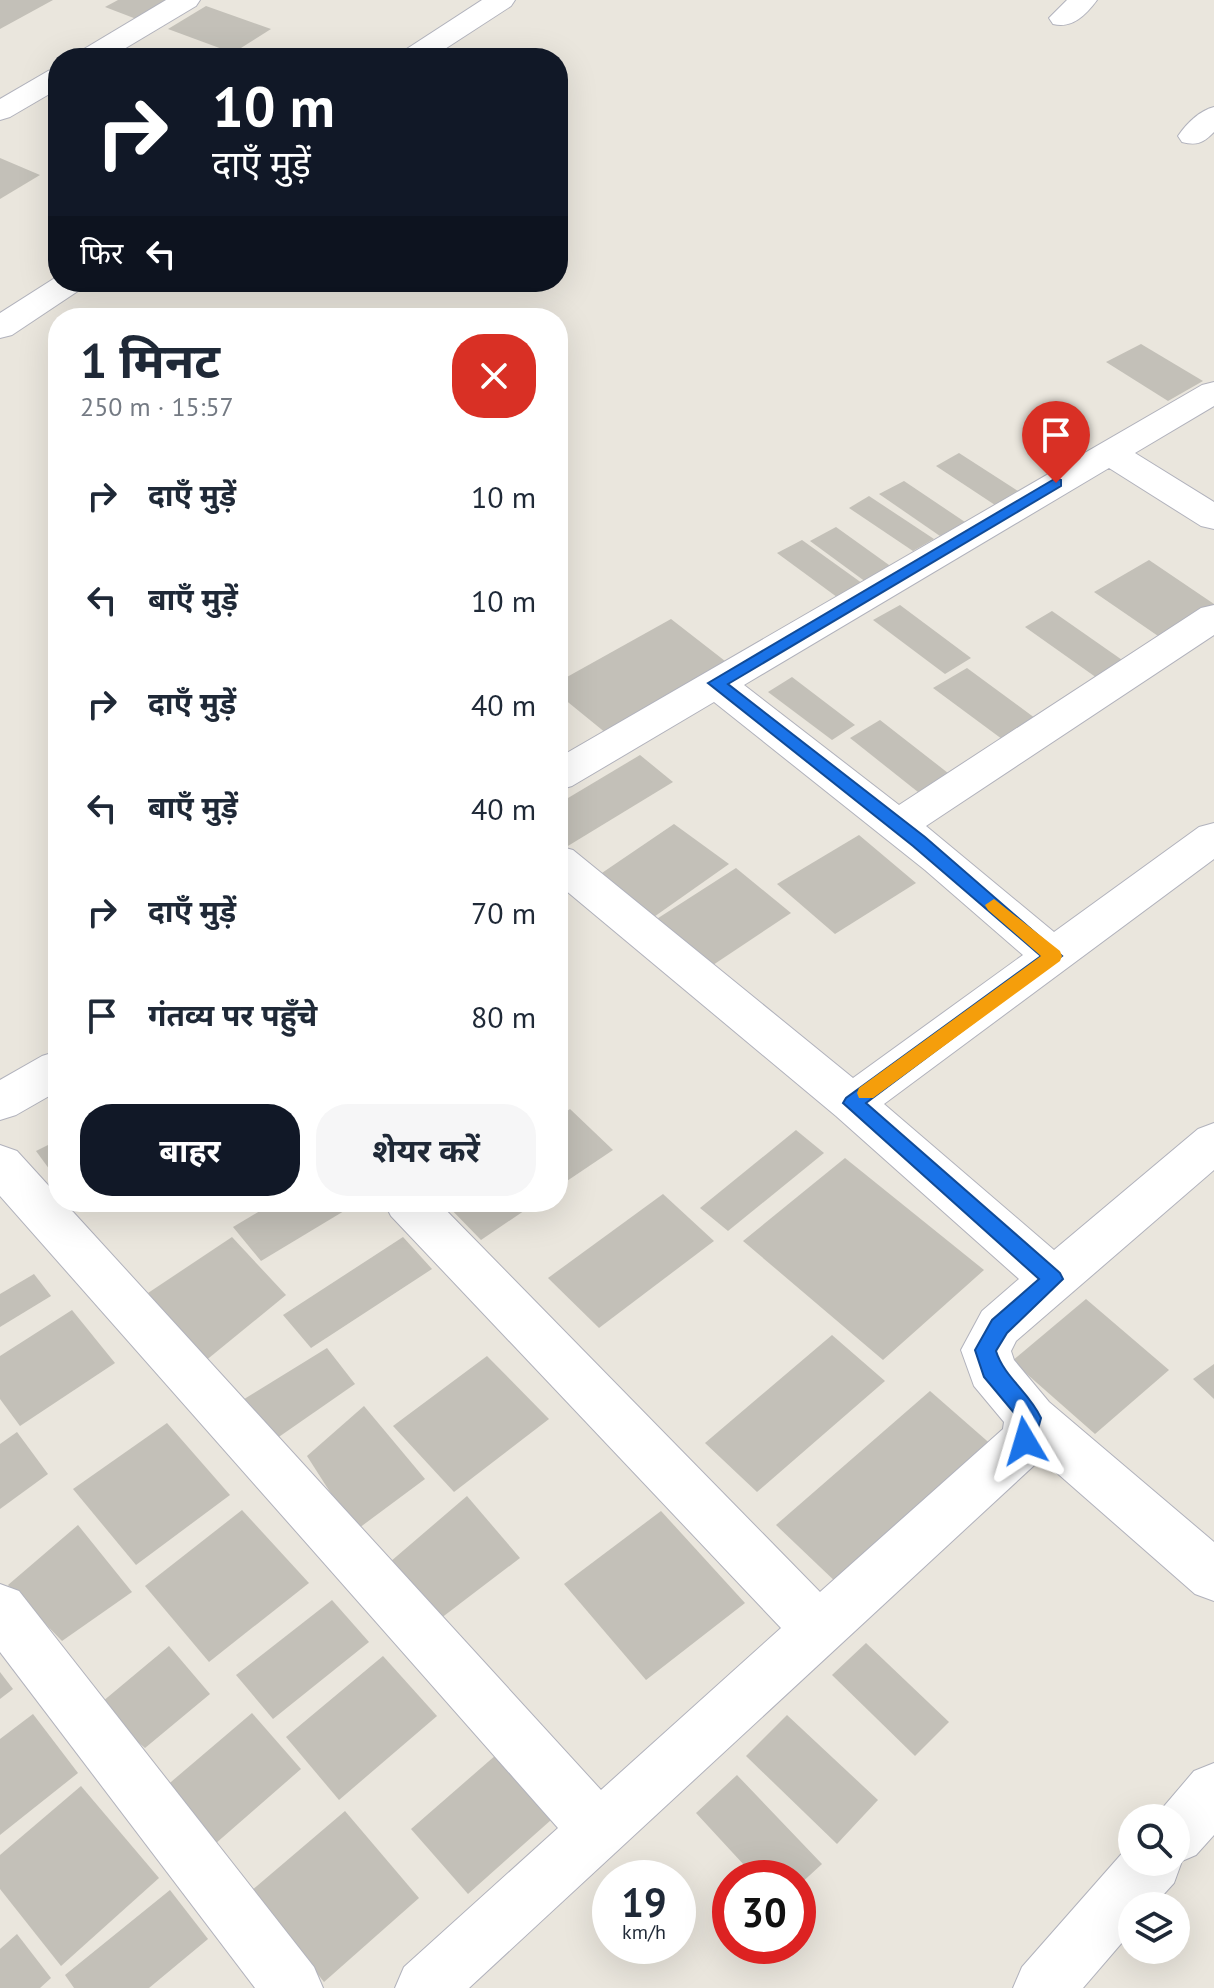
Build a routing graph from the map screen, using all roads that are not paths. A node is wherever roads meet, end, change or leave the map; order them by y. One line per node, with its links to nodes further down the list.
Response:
1 (186, 0): 3 (street)
2 (501, 0): 4 (street)
3 (106, 48)
4 (427, 48)
5 (48, 83): 6 (street)
6 (0, 111)
7 (55, 292): 8 (street)
8 (0, 328)
9 (1214, 392): 10 (street)
10 (1108, 452): 11 (street); 13 (street)
11 (1214, 518)
12 (1214, 617): 15 (street)
13 (716, 683): 14 (street); 15 (street)
14 (568, 770)
15 (898, 825): 18 (street)
16 (1214, 838): 18 (street)
17 (568, 869): 21 (street)
18 (1053, 956): 21 (street)
19 (48, 1075): 20 (street)
20 (0, 1102)
21 (852, 1103): 25 (street)
22 (1214, 1142): 25 (street)
23 (0, 1164): 32 (street)
24 (418, 1212): 29 (street)
25 (1053, 1279): 26 (street)
26 (1031, 1418): 27 (street); 29 (street)
27 (1214, 1576)
28 (0, 1609): 34 (street)
29 (820, 1630): 32 (street)
30 (1214, 1791): 31 (street)
31 (1190, 1819)
32 (598, 1829): 35 (street)
33 (1141, 1876): 36 (street)
34 (293, 1988)
35 (425, 1988)
36 (1043, 1988)

